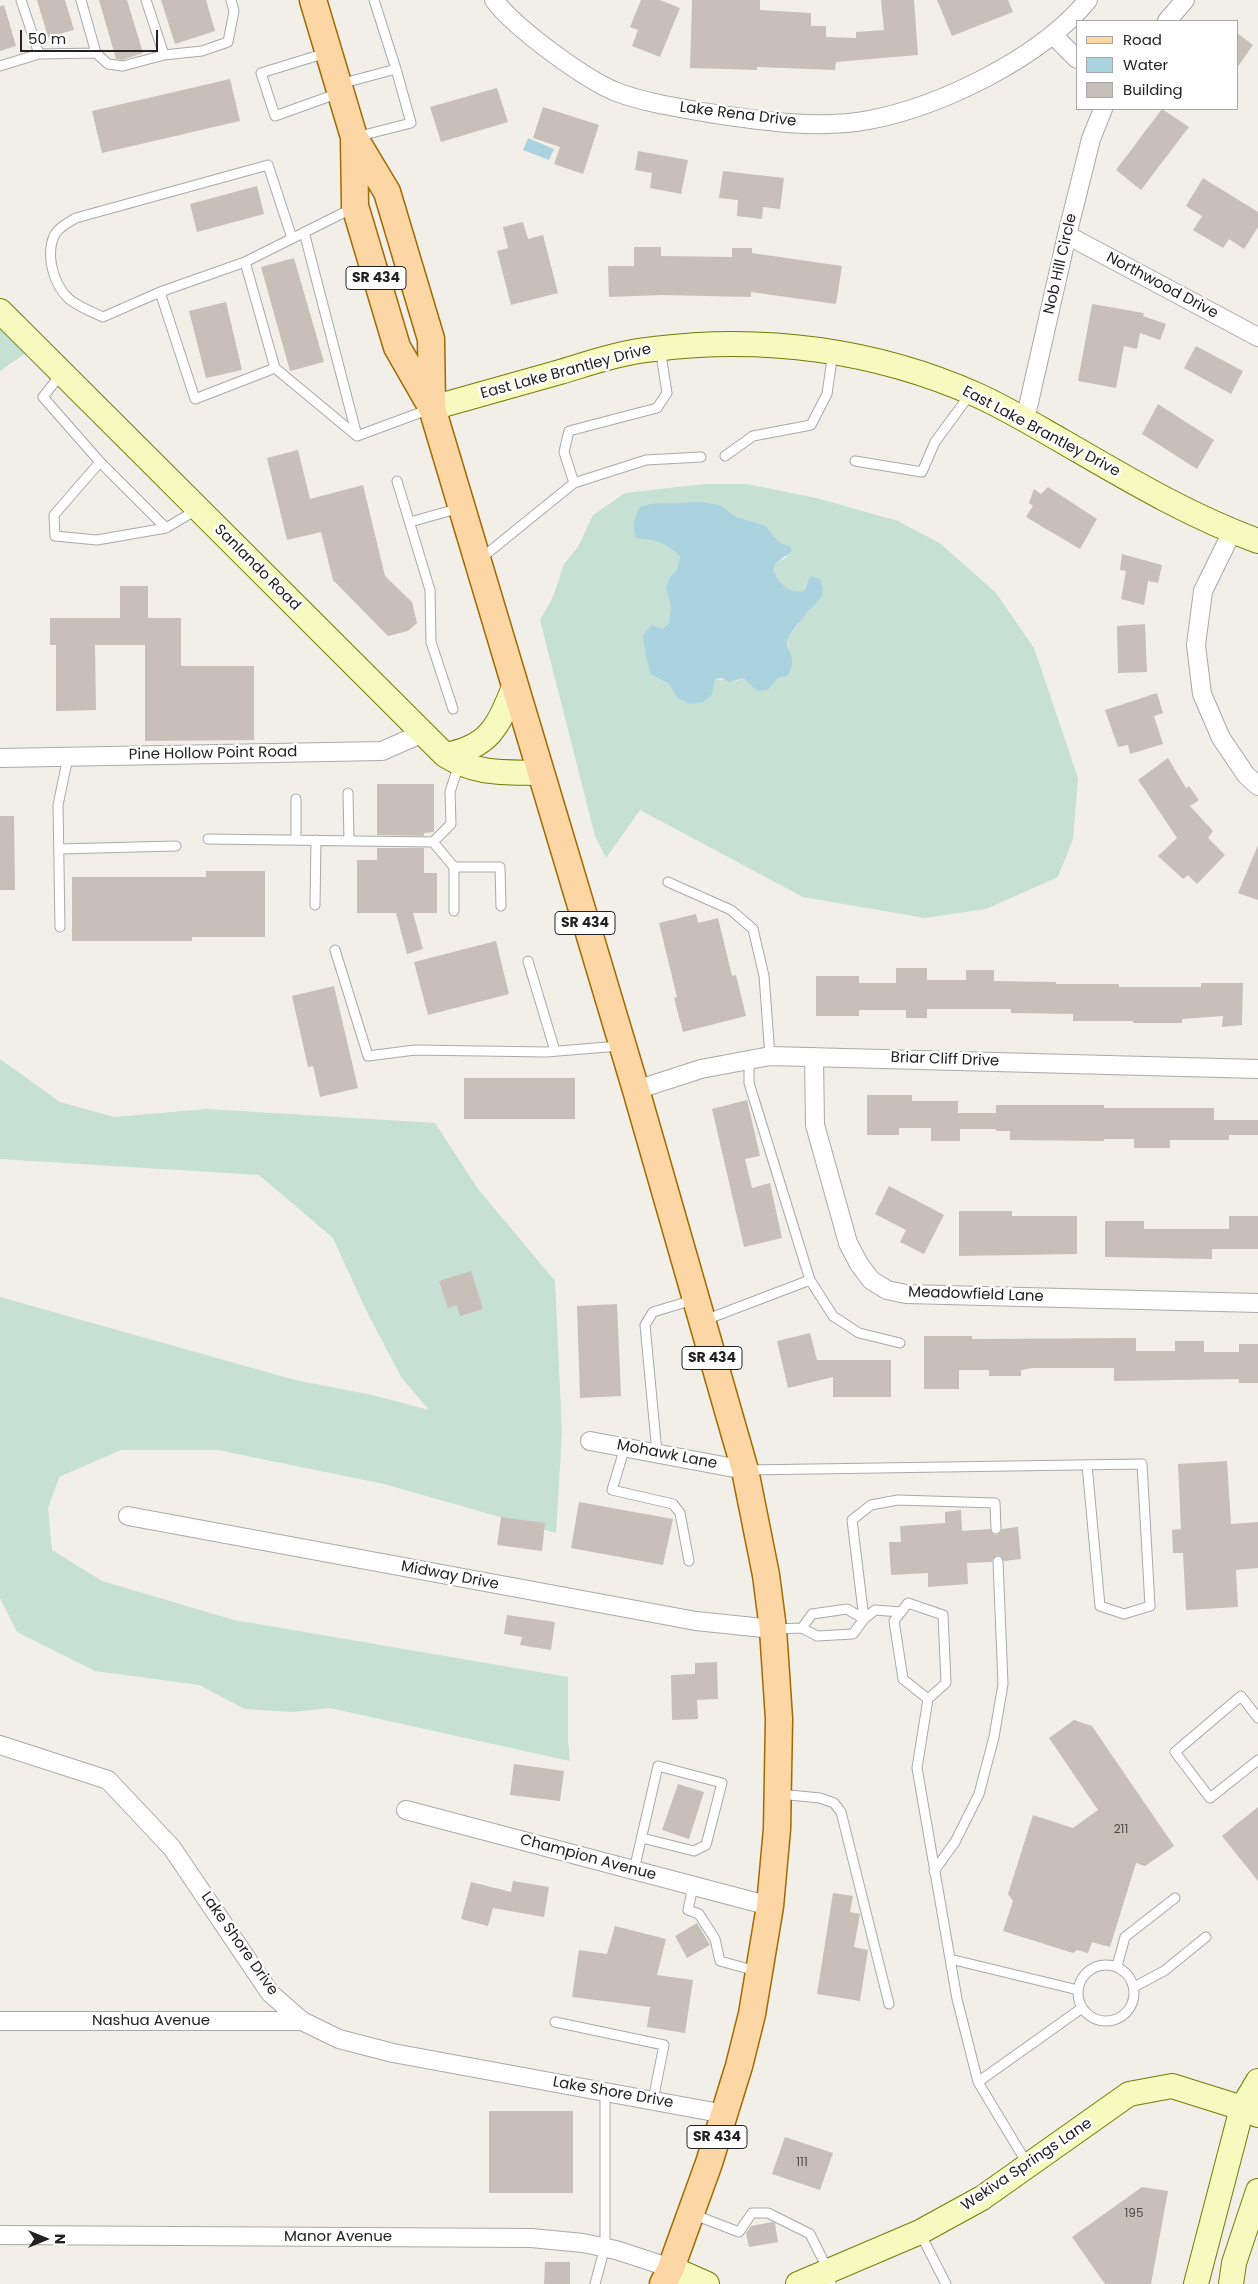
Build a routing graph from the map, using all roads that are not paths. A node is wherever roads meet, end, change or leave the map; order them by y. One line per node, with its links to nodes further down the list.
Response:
1 (21, 0): 14 (lane)
2 (81, 0): 13 (lane)
3 (146, 0): 15 (lane)
4 (231, 0): 15 (lane)
5 (313, 0): 12 (main road, SR 434)
6 (374, 0): 18 (lane)
7 (494, 0): 11 (street, Lake Rena Drive)
8 (1088, 0): 11 (street)
9 (1185, 0): 10 (street)
10 (1168, 20)
11 (1052, 35): 16 (street)
12 (328, 52): 19 (main road, SR 434); 19 (lane)
13 (96, 53): 14 (lane); 15 (lane)
14 (39, 54): 17 (lane)
15 (164, 56)
16 (1076, 58)
17 (0, 66)
18 (396, 69): 19 (lane); 21 (lane)
19 (339, 88): 21 (main road, SR 434)
20 (1103, 110): 24 (street, Nob Hill Circle)
21 (354, 137): 22 (main road, SR 434); 35 (main road, SR 434)
22 (355, 206): 23 (lane); 35 (main road, SR 434)
23 (304, 232): 25 (lane); 37 (lane)
24 (1067, 235): 29 (street, Northwood Drive); 36 (street, Nob Hill Circle)
25 (292, 238): 26 (lane); 27 (lane)
26 (245, 262): 27 (lane); 32 (lane)
27 (160, 292): 32 (lane)
28 (0, 311): 33 (street, Sanlando Road)
29 (1258, 337)
30 (660, 348): 31 (street, East Lake Brantley Drive); 35 (street, East Lake Brantley Drive); 43 (lane)
31 (834, 352): 34 (street, East Lake Brantley Drive); 38 (lane)
32 (275, 368): 37 (lane)
33 (62, 373): 41 (lane); 45 (street, Sanlando Road)
34 (972, 393): 36 (street, East Lake Brantley Drive); 40 (lane)
35 (432, 408): 37 (lane); 44 (main road, SR 434)
36 (1025, 420): 48 (street, East Lake Brantley Drive)
37 (357, 436)
38 (726, 456)
39 (701, 457): 43 (lane)
40 (855, 461)
41 (100, 462): 47 (lane); 47 (lane)
42 (398, 481): 46 (lane)
43 (574, 483): 50 (lane)
44 (462, 507): 46 (lane); 50 (main road, SR 434)
45 (198, 509): 47 (lane); 53 (street, Sanlando Road)
46 (410, 522): 52 (lane)
47 (166, 528)
48 (1232, 532): 49 (street, East Lake Brantley Drive); 58 (street)
49 (1258, 542)
50 (477, 562): 51 (main road, SR 434)
51 (514, 688): 56 (street); 57 (main road, SR 434)
52 (453, 709)
53 (423, 733): 54 (street, Pine Hollow Point Road); 56 (street, Sanlando Road)
54 (68, 757): 55 (street, Pine Hollow Point Road); 67 (lane)
55 (0, 758)
56 (452, 759): 57 (street); 65 (lane)
57 (540, 773): 76 (main road, SR 434)
58 (1258, 786)
59 (348, 793): 64 (lane)
60 (296, 798): 62 (lane)
61 (208, 839): 62 (lane)
62 (296, 840): 63 (lane)
63 (316, 840): 64 (lane); 70 (lane)
64 (349, 840): 65 (lane)
65 (433, 842): 68 (lane)
66 (176, 846): 67 (lane)
67 (58, 849): 73 (lane)
68 (454, 867): 71 (lane); 72 (lane)
69 (668, 882): 78 (lane)
70 (315, 905)
71 (501, 906)
72 (454, 911)
73 (60, 927)
74 (335, 950): 77 (lane)
75 (528, 961): 77 (lane)
76 (623, 1046): 77 (lane); 82 (main road, SR 434)
77 (555, 1051)
78 (770, 1056): 79 (street, Briar Cliff Drive); 80 (street, Briar Cliff Drive)
79 (814, 1057): 81 (street, Briar Cliff Drive); 84 (street, Meadowfield Lane)
80 (749, 1059): 82 (street, Briar Cliff Drive); 83 (lane)
81 (1258, 1069)
82 (636, 1090): 85 (main road, SR 434)
83 (810, 1280): 85 (lane); 86 (lane)
84 (1258, 1302)
85 (699, 1310): 89 (lane); 91 (main road, SR 434)
86 (900, 1343)
87 (590, 1441): 88 (street, Mohawk Lane)
88 (625, 1447): 89 (street, Mohawk Lane); 94 (lane)
89 (657, 1453): 91 (street, Mohawk Lane)
90 (1088, 1465): 90 (lane); 91 (lane)
91 (745, 1470): 99 (main road, SR 434)
92 (128, 1516): 99 (street, Midway Drive)
93 (996, 1529): 97 (lane)
94 (689, 1560)
95 (998, 1561): 108 (lane)
96 (901, 1612): 97 (lane); 100 (lane); 100 (lane)
97 (864, 1619): 98 (lane); 98 (lane)
98 (802, 1628): 99 (lane)
99 (773, 1629): 104 (main road, SR 434)
100 (928, 1699): 108 (lane)
101 (1258, 1718): 103 (lane)
102 (0, 1746): 121 (street, Lake Shore Drive)
103 (1258, 1760)
104 (778, 1794): 111 (main road, SR 434); 118 (lane)
105 (406, 1810): 107 (street, Champion Avenue)
106 (642, 1838): 106 (lane); 107 (lane)
107 (634, 1870): 109 (street, Champion Avenue)
108 (934, 1871): 113 (lane)
109 (693, 1886): 111 (street, Champion Avenue); 115 (lane)
110 (1176, 1898): 114 (lane)
111 (770, 1906): 115 (main road, SR 434)
112 (1206, 1937): 116 (lane)
113 (950, 1960): 117 (lane); 124 (lane)
114 (1117, 1966): 116 (lane); 117 (lane)
115 (759, 1972): 128 (main road, SR 434)
116 (1134, 1987): 119 (lane)
117 (1078, 1990): 119 (lane)
118 (889, 2004)
119 (1082, 2008): 124 (lane)
120 (0, 2020): 121 (street, Nashua Avenue)
121 (302, 2021): 125 (street, Lake Shore Drive)
122 (555, 2022): 126 (lane)
123 (1258, 2081): 127 (street)
124 (978, 2082): 129 (lane)
125 (605, 2092): 126 (street, Lake Shore Drive); 134 (lane)
126 (653, 2100): 128 (street, Lake Shore Drive)
127 (1250, 2112): 129 (street, Wekiva Springs Lane); 141 (street)
128 (725, 2114): 131 (main road, SR 434)
129 (1029, 2166): 132 (street, Wekiva Springs Lane)
130 (1258, 2191): 142 (street)
131 (691, 2214): 135 (lane); 136 (main road, SR 434)
132 (920, 2232): 135 (street, Wekiva Springs Lane); 140 (lane)
133 (0, 2235): 134 (street, Manor Avenue)
134 (605, 2247): 136 (street, Manor Avenue); 137 (lane)
135 (830, 2278): 139 (street, Wekiva Springs Lane)
136 (667, 2279): 138 (street)
137 (595, 2284)
138 (707, 2284)
139 (798, 2284)
140 (946, 2284)
141 (1196, 2284)
142 (1231, 2284)

